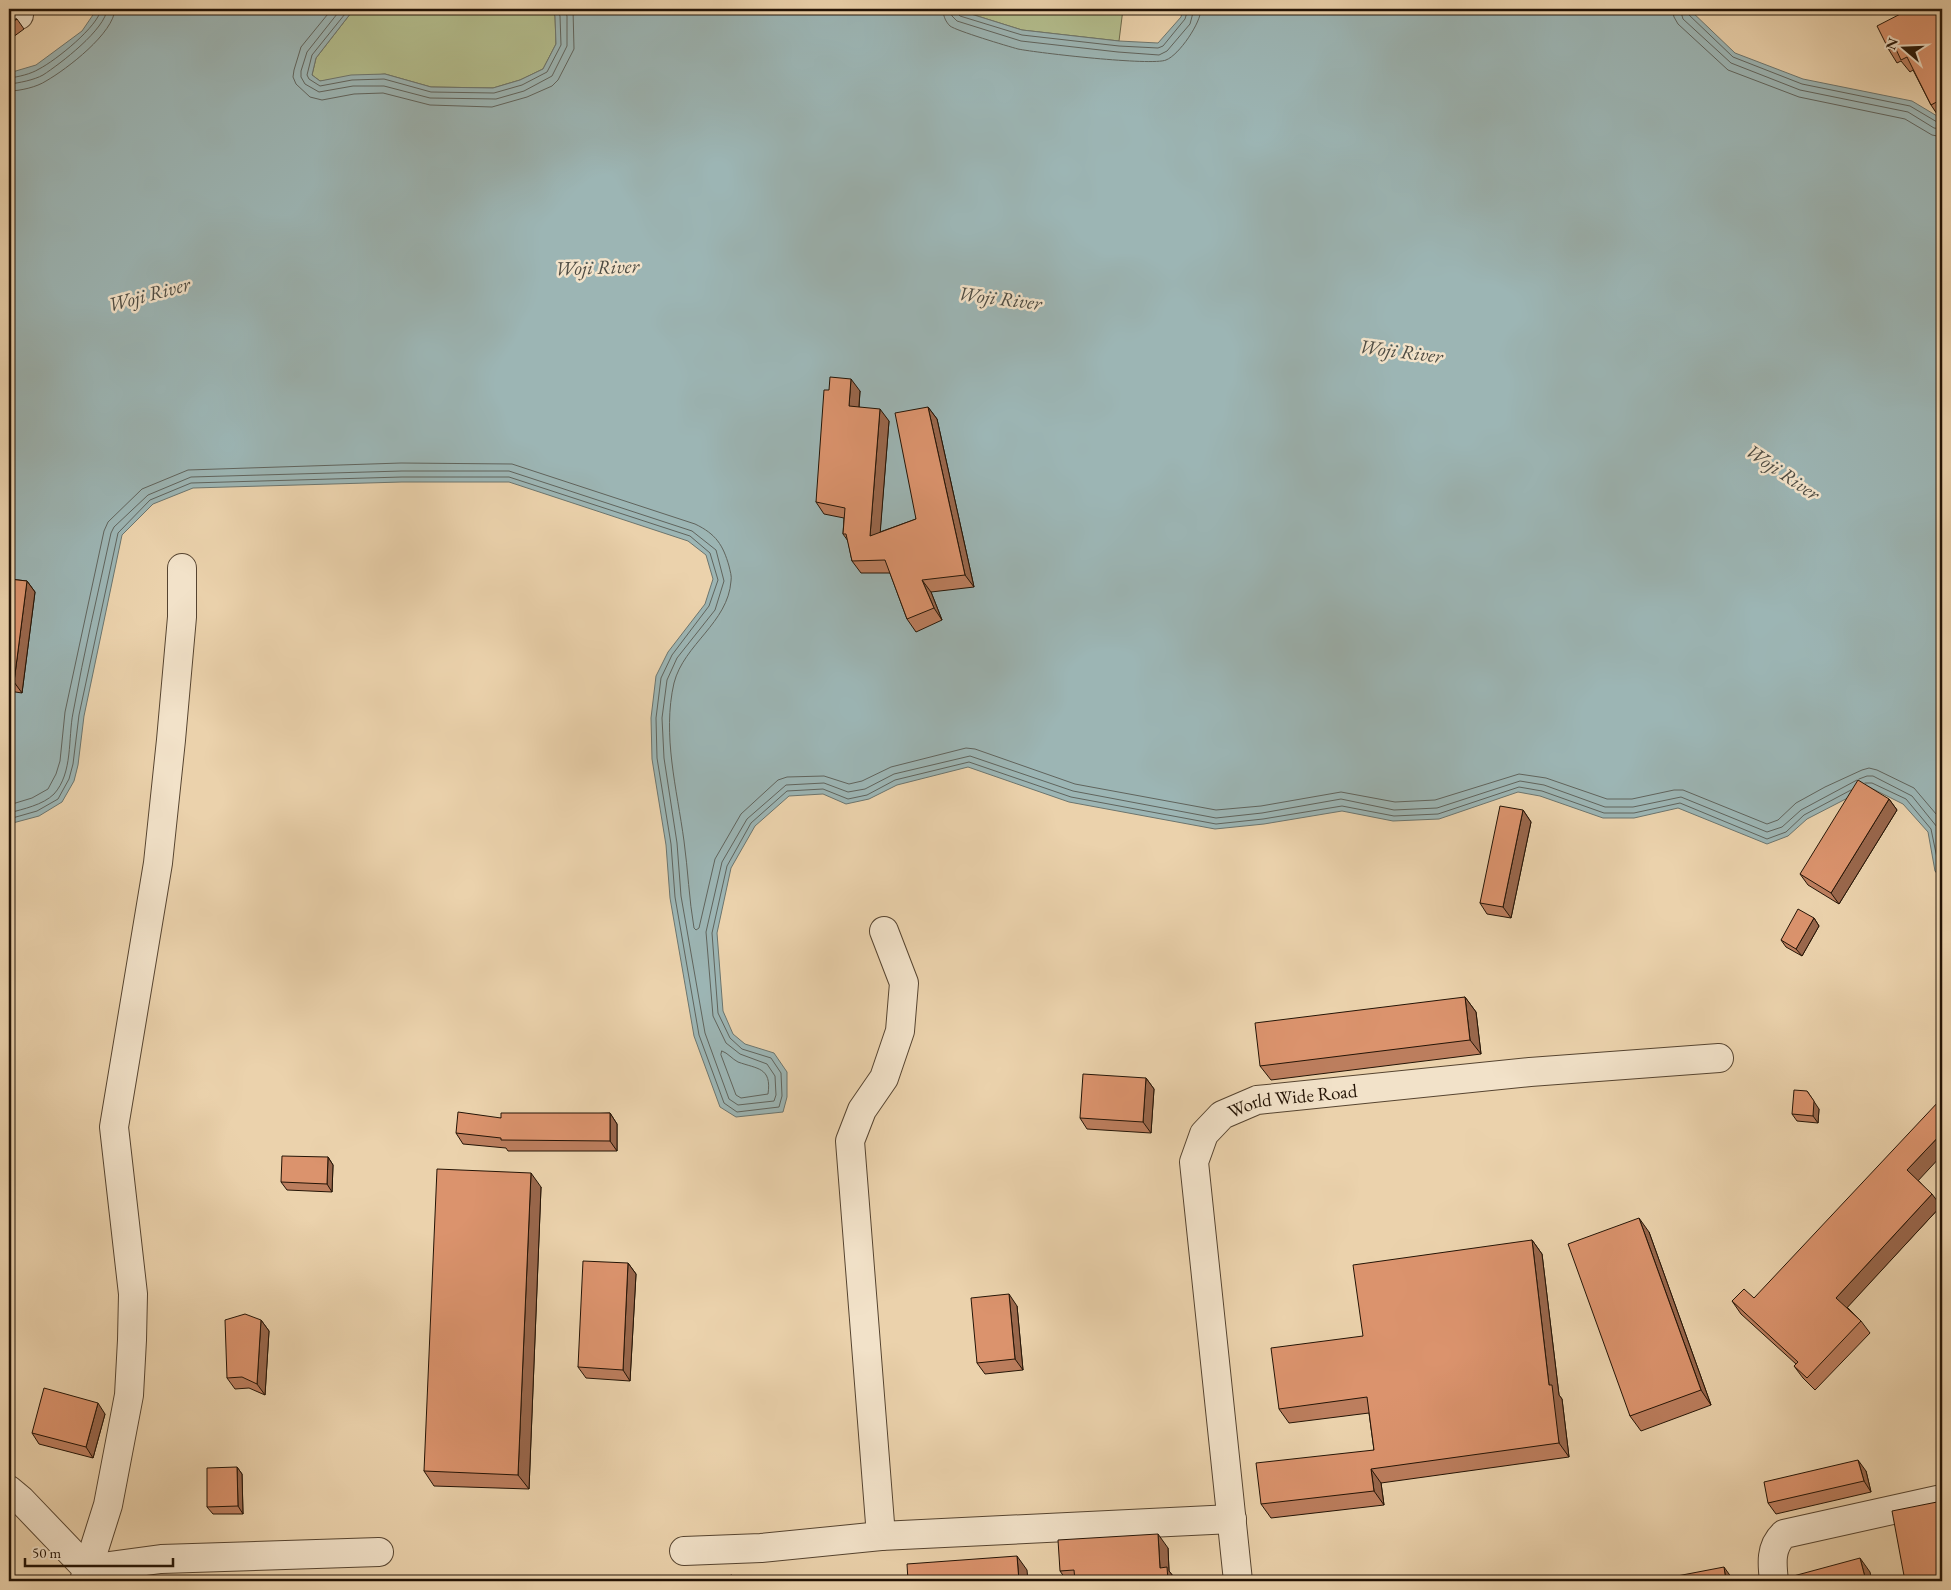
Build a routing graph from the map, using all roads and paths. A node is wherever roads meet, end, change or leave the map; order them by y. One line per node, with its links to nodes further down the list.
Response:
1 (182, 568): 10 (street)
2 (884, 931): 7 (street)
3 (1719, 1058): 6 (street, World Wide Road)
4 (9, 1490): 10 (street)
5 (1942, 1499): 12 (street)
6 (1232, 1519): 7 (street); 11 (street, World Wide Road)
7 (881, 1536): 8 (street)
8 (684, 1551)
9 (379, 1552): 10 (street)
10 (86, 1575)
11 (1238, 1581)
12 (1774, 1581)

